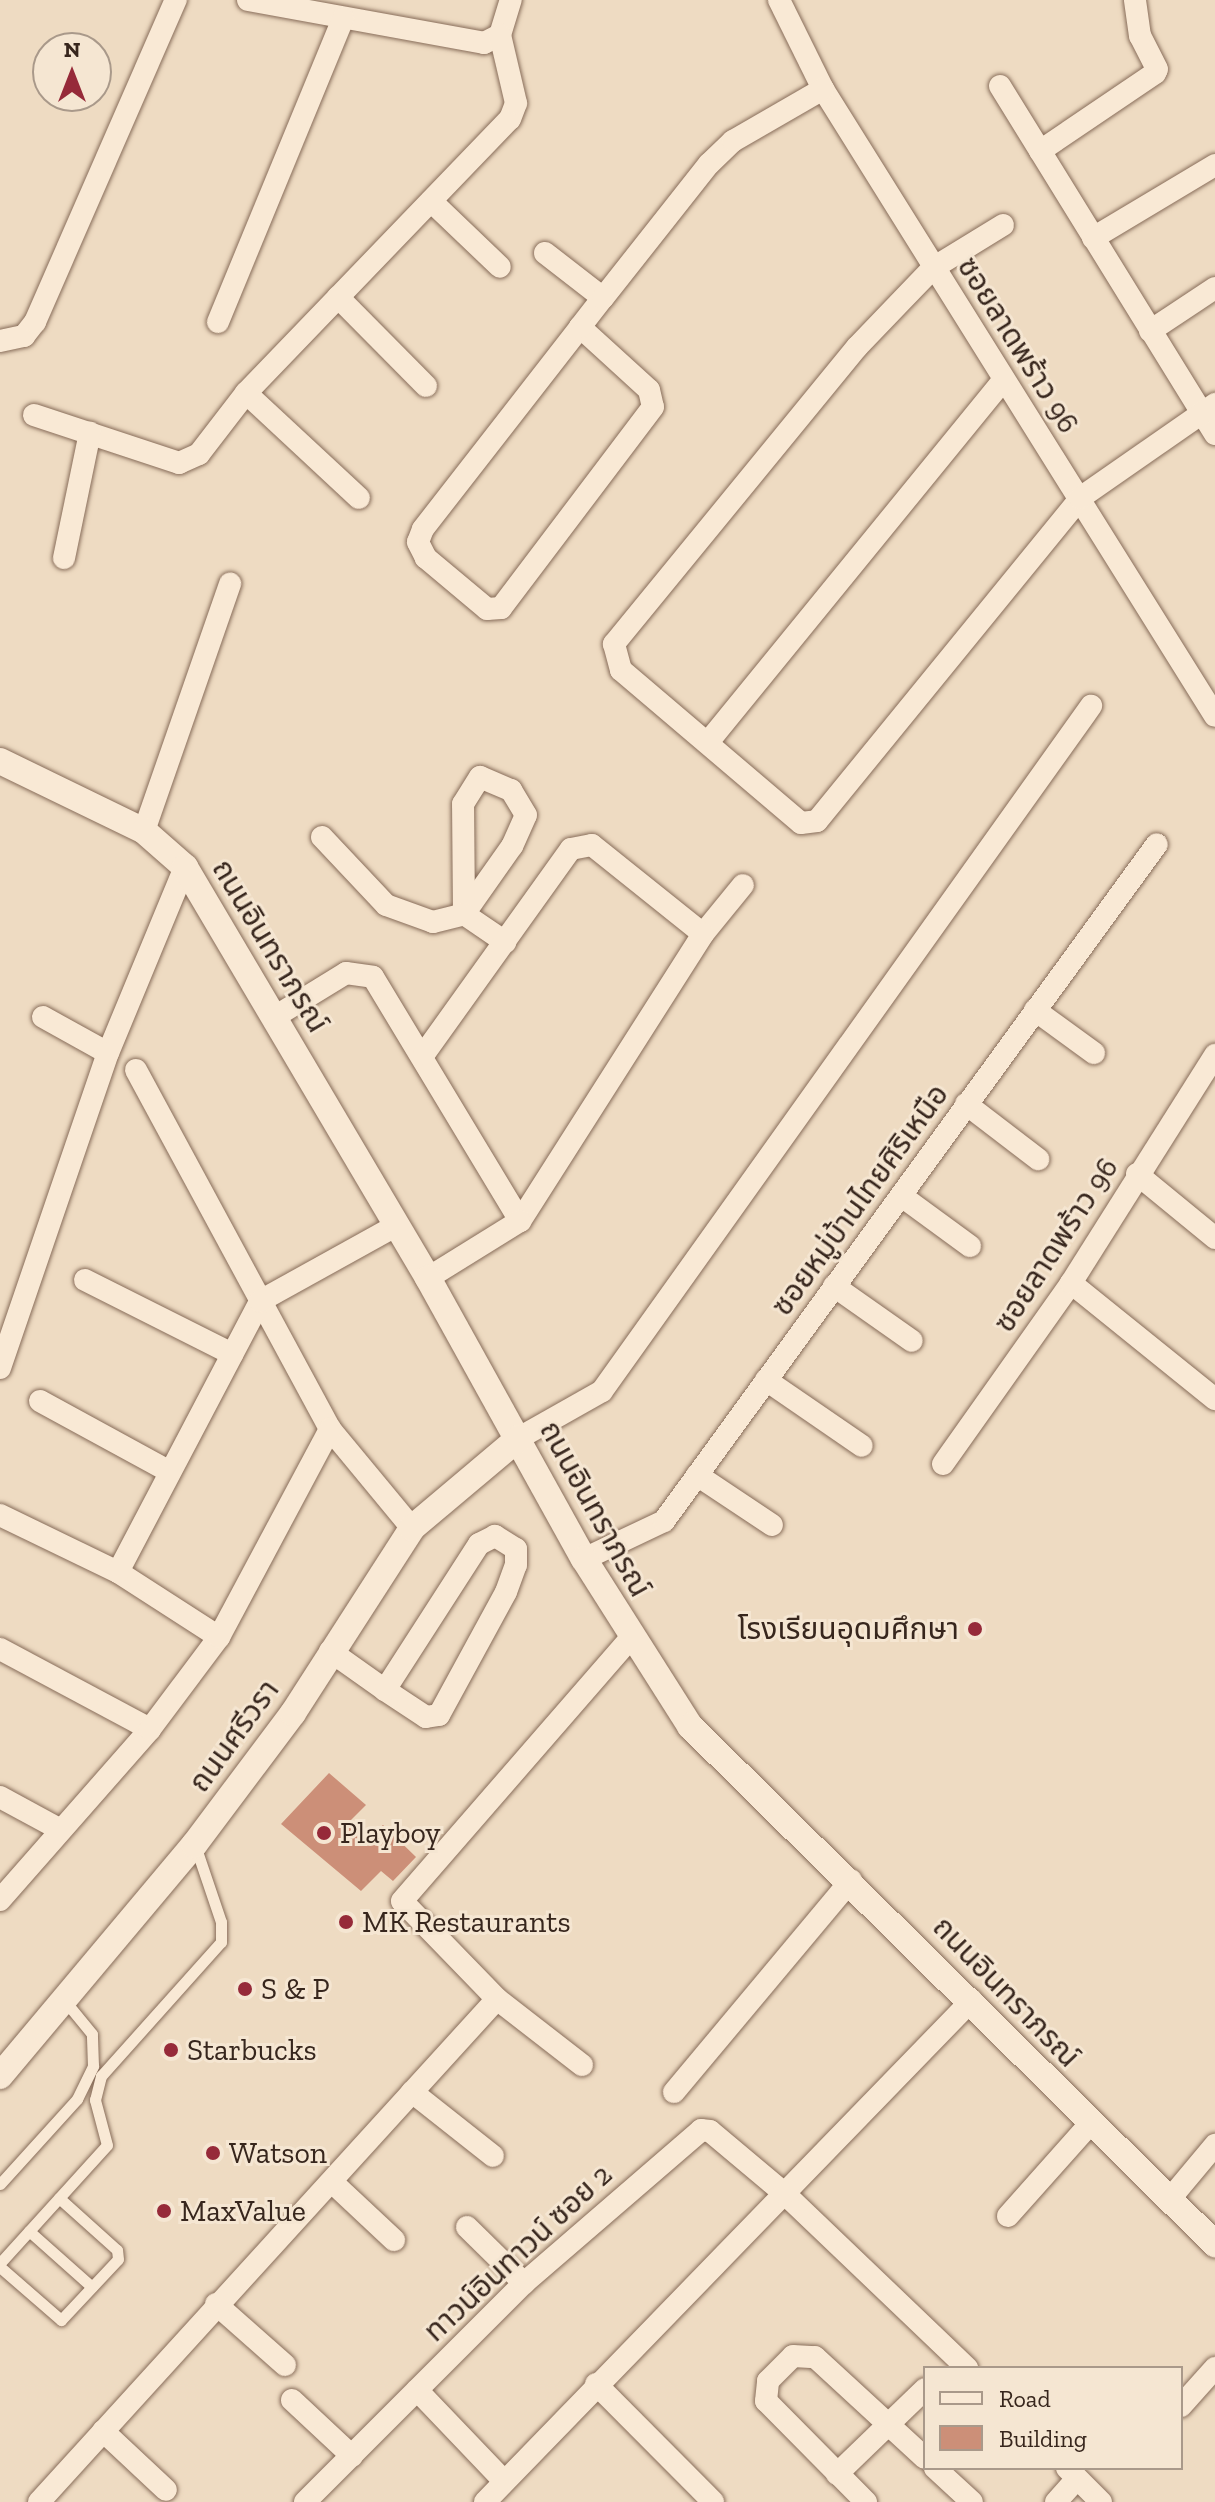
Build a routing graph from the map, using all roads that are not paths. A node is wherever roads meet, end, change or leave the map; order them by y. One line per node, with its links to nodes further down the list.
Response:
1 (176, 0): 24 (street)
2 (248, 0): 6 (street)
3 (511, 0): 7 (street)
4 (779, 0): 9 (street, ซอยลาดพร้าว 96)
5 (1135, 0): 10 (street)
6 (349, 13): 7 (street); 21 (street)
7 (500, 35): 12 (street)
8 (1000, 86): 10 (street)
9 (823, 89): 17 (street, ซอยลาดพร้าว 96); 20 (street)
10 (1040, 151): 14 (street)
11 (1215, 165): 14 (street)
12 (431, 201): 16 (street); 19 (street)
13 (1003, 225): 17 (street)
14 (1093, 238): 23 (street)
15 (545, 253): 20 (street)
16 (500, 267)
17 (933, 268): 25 (street, ซอยลาดพร้าว 96); 38 (street)
18 (1215, 288): 23 (street)
19 (338, 297): 26 (street); 27 (street)
20 (603, 298): 22 (street)
21 (218, 322)
22 (580, 327): 22 (street)
23 (1150, 331): 28 (street)
24 (0, 341)
25 (1003, 381): 33 (street, ซอยลาดพร้าว 96); 38 (street)
26 (426, 386)
27 (246, 393): 30 (street); 32 (street)
28 (1207, 408): 31 (street); 33 (street)
29 (34, 415): 30 (street)
30 (90, 433): 34 (street)
31 (1215, 434)
32 (359, 498)
33 (1080, 498): 37 (street, ซอยลาดพร้าว 96); 38 (street)
34 (64, 558)
35 (230, 584): 40 (street)
36 (1091, 706): 76 (street)
37 (1215, 716)
38 (709, 741)
39 (0, 761): 40 (street, ถนนอินทราภรณ์)
40 (144, 831): 43 (street, ถนนอินทราภรณ์)
41 (322, 837): 45 (street)
42 (1157, 844): 48 (street, ซอยหมู่บ้านไทยศิริเหนือ)
43 (185, 867): 49 (street, ถนนอินทราภรณ์); 51 (street)
44 (743, 885): 46 (street)
45 (464, 914): 45 (street); 47 (street)
46 (703, 934): 47 (street); 60 (street)
47 (505, 942): 53 (street)
48 (1035, 1010): 52 (street); 56 (street, ซอยหมู่บ้านไทยศิริเหนือ)
49 (276, 1016): 53 (street); 61 (street, ถนนอินทราภรณ์)
50 (43, 1017): 51 (street)
51 (108, 1053): 71 (street)
52 (1094, 1053)
53 (424, 1054): 60 (street)
54 (1215, 1055): 58 (street, ซอยลาดพร้าว 96)
55 (136, 1070): 68 (street)
56 (966, 1104): 57 (street); 59 (street, ซอยหมู่บ้านไทยศิริเหนือ)
57 (1038, 1159)
58 (1137, 1174): 62 (street); 66 (street, ซอยลาดพร้าว 96)
59 (903, 1197): 63 (street); 67 (street, ซอยหมู่บ้านไทยศิริเหนือ)
60 (520, 1221): 64 (street)
61 (397, 1225): 64 (street, ถนนอินทราภรณ์); 68 (street)
62 (1215, 1238)
63 (970, 1246)
64 (428, 1278): 76 (street, ถนนอินทราภรณ์)
65 (85, 1280): 70 (street)
66 (1071, 1283): 73 (street); 78 (street, ซอยลาดพร้าว 96)
67 (834, 1286): 69 (street); 72 (street, ซอยหมู่บ้านไทยศิริเหนือ)
68 (260, 1301): 70 (street); 75 (street)
69 (912, 1341)
70 (232, 1354): 79 (street)
71 (0, 1368)
72 (766, 1380): 77 (street); 80 (street, ซอยหมู่บ้านไทยศิริเหนือ)
73 (1215, 1399)
74 (40, 1401): 79 (street)
75 (330, 1429): 83 (street); 86 (street)
76 (519, 1438): 83 (street, ถนนศรีวรา); 84 (street, ถนนอินทราภรณ์)
77 (862, 1446)
78 (943, 1464)
79 (170, 1472): 85 (street)
80 (697, 1475): 82 (street); 84 (street, ซอยหมู่บ้านไทยศิริเหนือ)
81 (1, 1519): 85 (street)
82 (772, 1525)
83 (412, 1528): 89 (street, ถนนศรีวรา)
84 (584, 1559): 87 (street, ถนนอินทราภรณ์)
85 (118, 1572): 86 (street)
86 (219, 1637): 91 (street)
87 (631, 1638): 95 (street, ถนนอินทราภรณ์); 97 (street)
88 (0, 1649): 91 (street)
89 (330, 1651): 90 (street); 94 (street, ถนนศรีวรา)
90 (385, 1690): 90 (street)
91 (150, 1729): 93 (street)
92 (0, 1797): 93 (street)
93 (61, 1830): 96 (street)
94 (194, 1845): 99 (street, ถนนศรีวรา); 110 (lane)
95 (851, 1880): 98 (street, ถนนอินทราภรณ์); 103 (street)
96 (0, 1900)
97 (497, 1999): 100 (street); 102 (street)
98 (972, 2000): 104 (street, ถนนอินทราภรณ์); 109 (street)
99 (64, 2001): 101 (street, ถนนศรีวรา); 108 (lane)
100 (582, 2065)
101 (0, 2076)
102 (412, 2092): 106 (street); 107 (street)
103 (674, 2092)
104 (1091, 2123): 111 (street, ถนนอินทราภรณ์); 112 (street)
105 (1215, 2145): 111 (street)
106 (493, 2156)
107 (332, 2182): 116 (street); 120 (street)
108 (0, 2184)
109 (785, 2194): 118 (street, ทาวน์อินทาวน์ ซอย 2); 122 (street, ทาวน์อินทาวน์ ซอย 2); 124 (street)
110 (59, 2198): 114 (lane); 119 (lane)
111 (1169, 2200): 115 (street, ถนนอินทราภรณ์)
112 (1008, 2216)
113 (467, 2227): 118 (street)
114 (29, 2231): 117 (lane); 119 (lane)
115 (1213, 2238)
116 (394, 2240)
117 (0, 2265): 119 (lane)
118 (524, 2283): 125 (street, ทาวน์อินทาวน์ ซอย 2)
119 (92, 2287)
120 (216, 2304): 121 (street); 130 (street)
121 (285, 2365)
122 (957, 2365)
123 (1215, 2368): 128 (street)
124 (596, 2384): 136 (street); 141 (street)
125 (417, 2390): 131 (street, ทาวน์อินทาวน์ ซอย 2); 136 (street)
126 (923, 2391): 129 (street)
127 (292, 2400): 131 (street)
128 (1183, 2404)
129 (888, 2424): 132 (street); 135 (street); 135 (street)
130 (103, 2431): 137 (street); 138 (street)
131 (352, 2456): 139 (street, ทาวน์อินทาวน์ ซอย 2)
132 (923, 2456)
133 (937, 2470): 143 (street)
134 (1072, 2473): 144 (street); 145 (street)
135 (837, 2474): 142 (street)
136 (504, 2481): 140 (street)
137 (166, 2490)
138 (39, 2502)
139 (305, 2502)
140 (485, 2502)
141 (713, 2502)
142 (866, 2502)
143 (972, 2502)
144 (1056, 2502)
145 (1101, 2502)

